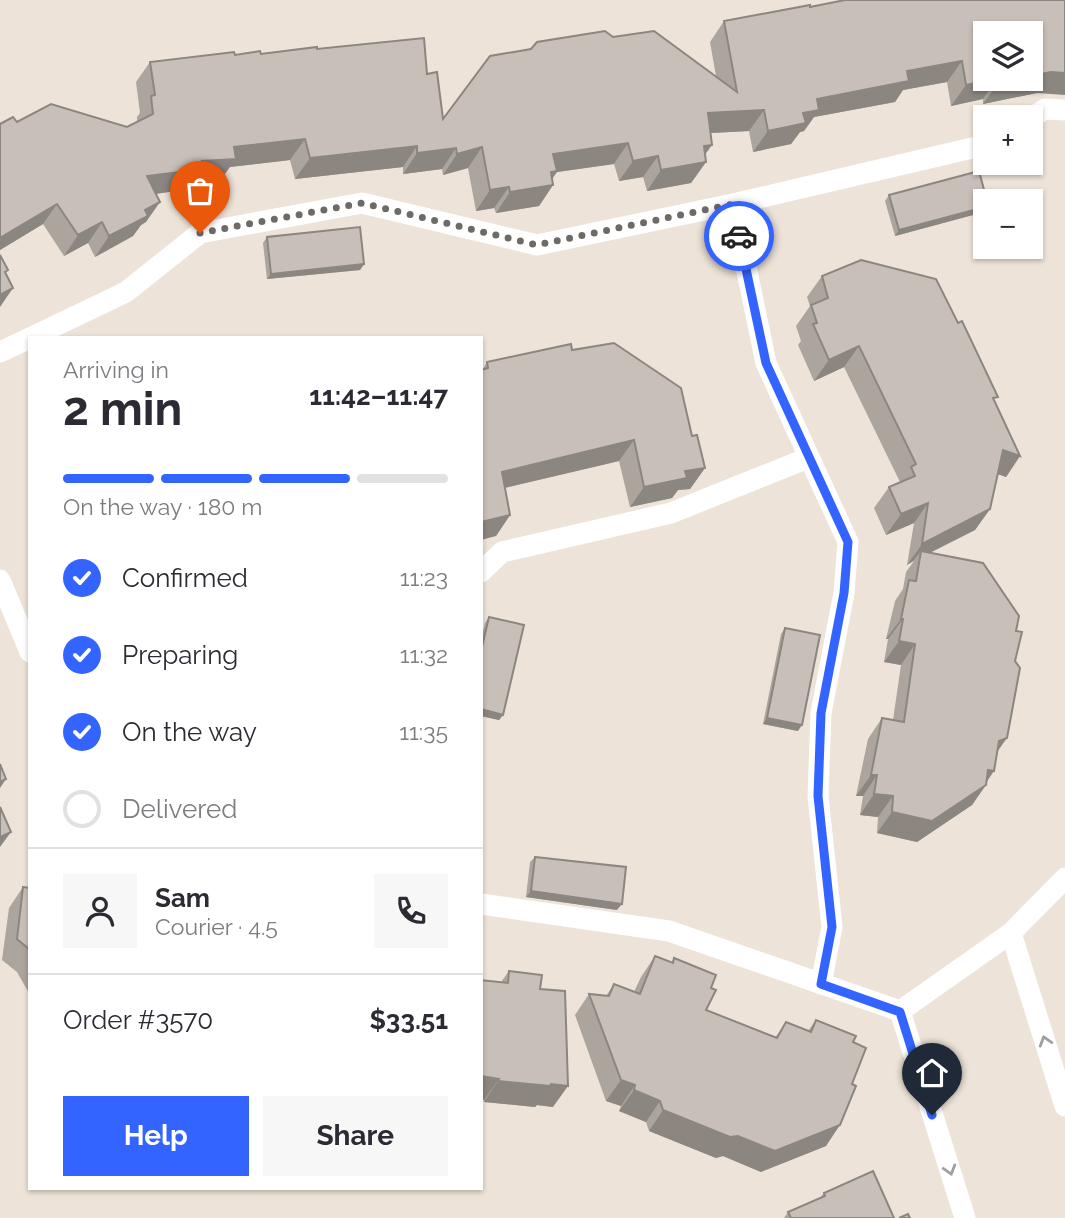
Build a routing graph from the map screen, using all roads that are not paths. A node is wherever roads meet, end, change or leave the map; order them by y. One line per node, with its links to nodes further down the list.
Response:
1 (1043, 110): 2 (lane)
2 (1065, 110)
3 (973, 148): 4 (lane)
4 (733, 204): 5 (lane); 8 (lane)
5 (34, 336)
6 (28, 339): 7 (lane)
7 (0, 352)
8 (808, 458): 9 (lane); 15 (lane)
9 (483, 570)
10 (0, 580): 11 (lane)
11 (28, 647)
12 (1065, 878): 14 (lane)
13 (483, 904): 15 (lane)
14 (1011, 933): 16 (lane); 17 (lane, one-way to 14)
15 (821, 984): 16 (lane)
16 (900, 1012): 18 (lane, one-way to 18)
17 (1065, 1106)
18 (965, 1218)

